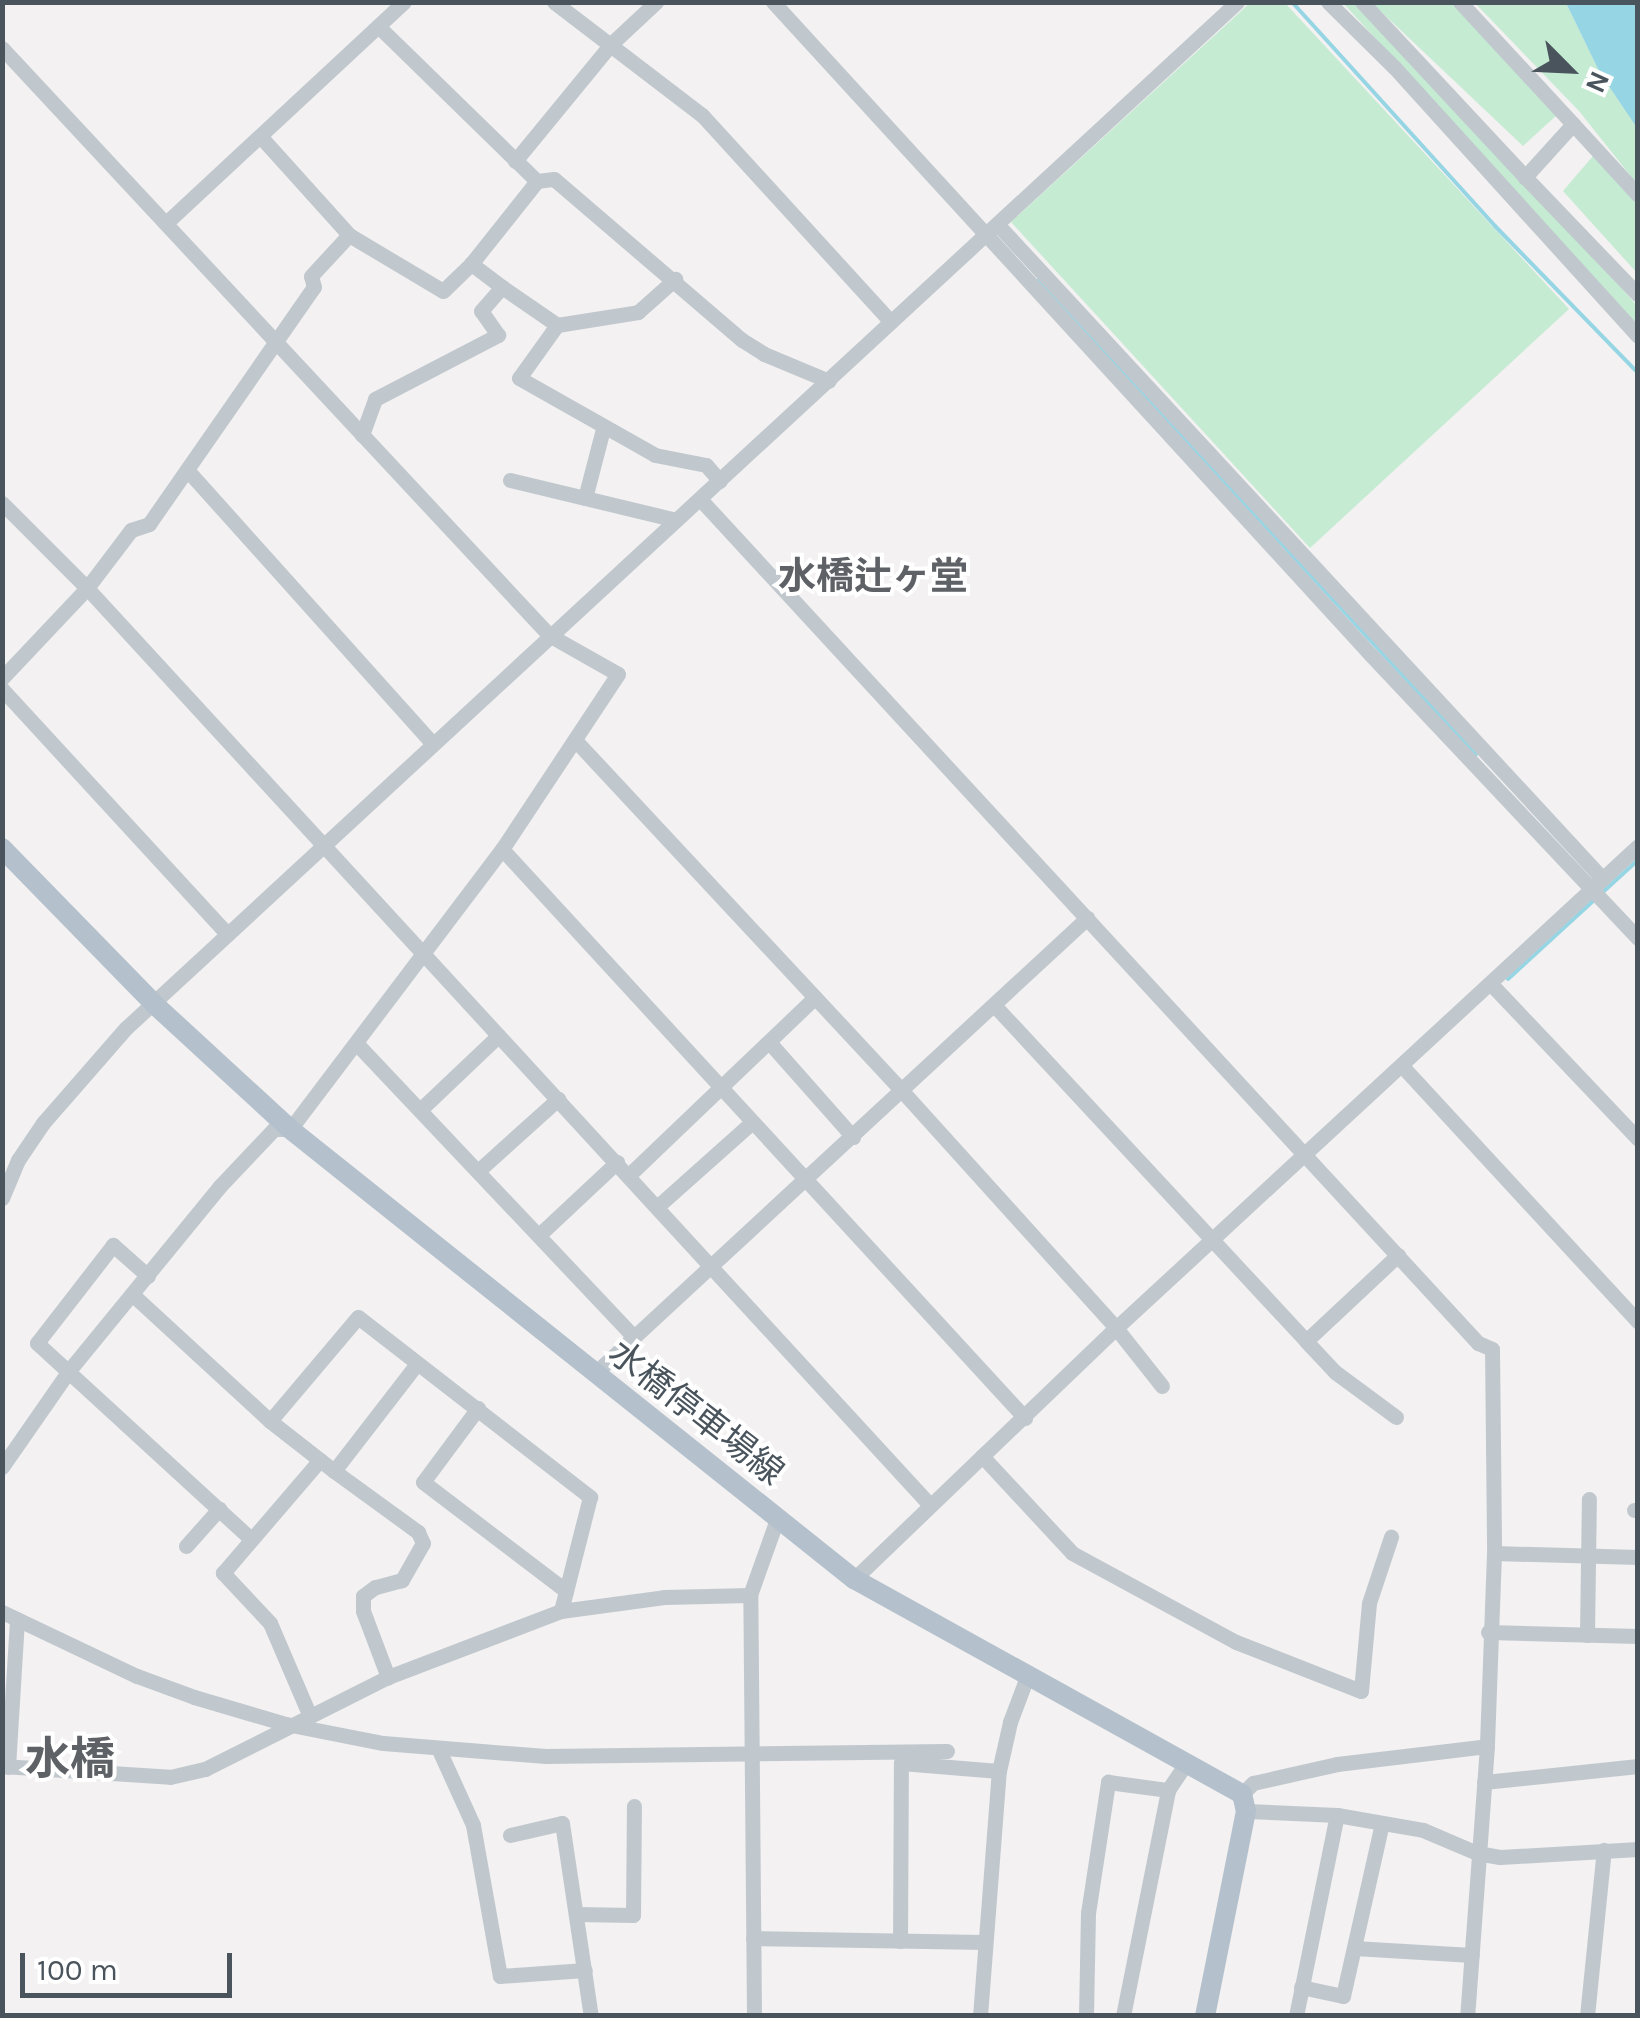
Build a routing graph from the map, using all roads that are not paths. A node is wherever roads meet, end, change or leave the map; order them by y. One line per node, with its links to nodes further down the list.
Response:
1 (404, 2): 9 (street)
2 (554, 2): 10 (street)
3 (656, 2): 10 (street)
4 (773, 2): 19 (street)
5 (1237, 2): 19 (street)
6 (1328, 2): 27 (street)
7 (1362, 2): 15 (street)
8 (1460, 2): 12 (street)
9 (378, 26): 13 (street); 14 (street)
10 (611, 44): 14 (street); 25 (street)
11 (2, 48): 18 (street)
12 (1573, 124): 15 (street); 17 (street)
13 (260, 136): 18 (street); 20 (street)
14 (515, 161): 16 (street)
15 (1525, 177): 24 (street)
16 (537, 181): 21 (street); 22 (street)
17 (1638, 195)
18 (166, 223): 28 (street)
19 (992, 230): 25 (street); 49 (street)
20 (348, 235): 21 (street); 28 (street)
21 (471, 264): 23 (street)
22 (676, 280): 26 (street); 29 (street)
23 (502, 287): 26 (street); 31 (street)
24 (1638, 295)
25 (892, 322): 29 (street)
26 (556, 325): 30 (street)
27 (1638, 336)
28 (276, 342): 31 (street); 32 (street)
29 (828, 381): 34 (street)
30 (603, 428): 34 (street); 35 (street)
31 (362, 436): 40 (street)
32 (189, 472): 39 (street); 44 (street)
33 (510, 480): 35 (street)
34 (720, 481): 36 (street)
35 (585, 498): 38 (street)
36 (700, 499): 38 (street); 50 (street)
37 (2, 503): 39 (street)
38 (676, 520): 40 (street)
39 (87, 588): 41 (street); 47 (street)
40 (549, 635): 43 (street); 44 (street)
41 (2, 678)
42 (2, 689): 51 (street)
43 (575, 740): 48 (street); 55 (street)
44 (433, 744): 47 (street)
45 (1638, 846): 49 (street)
46 (2, 848): 56 (main road, 水橋停車場線)
47 (322, 848): 51 (street); 53 (street)
48 (502, 849): 53 (street); 62 (street)
49 (1597, 884): 52 (street); 54 (street)
50 (1086, 918): 57 (street); 70 (street)
51 (227, 934): 56 (street)
52 (1638, 938)
53 (423, 957): 58 (street); 60 (street)
54 (1490, 983): 61 (street); 69 (street)
55 (815, 997): 59 (street); 63 (street)
56 (153, 1003): 67 (main road, 水橋停車場線); 75 (street)
57 (994, 1005): 63 (street); 78 (street)
58 (498, 1036): 64 (street); 65 (street)
59 (769, 1042): 62 (street); 68 (street)
60 (356, 1043): 65 (street); 67 (street)
61 (1402, 1066): 70 (street); 83 (street)
62 (720, 1091): 66 (street); 73 (street)
63 (903, 1092): 68 (street); 84 (street)
64 (558, 1099): 71 (street); 72 (street)
65 (420, 1110): 72 (street)
66 (750, 1124): 74 (street); 76 (street)
67 (290, 1129): 81 (street); 89 (main road, 水橋停車場線)
68 (853, 1138): 74 (street)
69 (1638, 1139)
70 (1305, 1155): 78 (street); 79 (street)
71 (618, 1162): 73 (street); 77 (street)
72 (478, 1172): 77 (street)
73 (630, 1175): 76 (street)
74 (804, 1183): 80 (street); 93 (street)
75 (2, 1198)
76 (658, 1206): 80 (street)
77 (539, 1235): 85 (street)
78 (1209, 1242): 84 (street); 86 (street)
79 (1398, 1255): 86 (street); 106 (street)
80 (713, 1266): 85 (street); 100 (street)
81 (148, 1276): 82 (street); 88 (street)
82 (132, 1295): 88 (street); 94 (street)
83 (1638, 1322)
84 (1116, 1328): 90 (street); 93 (street)
85 (634, 1336): 89 (street)
86 (1306, 1341): 92 (street)
87 (416, 1365): 91 (street); 94 (street); 98 (street)
88 (68, 1372): 97 (street); 101 (street)
89 (594, 1374): 102 (main road, 水橋停車場線)
90 (1162, 1386)
91 (478, 1408): 110 (street); 110 (street)
92 (1396, 1417)
93 (1024, 1418): 95 (street)
94 (270, 1421): 96 (street)
95 (982, 1456): 100 (street); 103 (street)
96 (320, 1460): 98 (street); 104 (street)
97 (2, 1467)
98 (334, 1471): 118 (street)
99 (1589, 1499): 107 (street)
100 (929, 1504): 109 (street)
101 (219, 1509): 104 (street); 105 (street)
102 (777, 1519): 109 (main road, 水橋停車場線); 111 (street)
103 (1391, 1537)
104 (250, 1538): 119 (street)
105 (186, 1546)
106 (1494, 1554): 107 (street); 114 (street)
107 (1588, 1556): 108 (street); 115 (street)
108 (1638, 1558)
109 (854, 1579): 117 (main road, 水橋停車場線)
110 (566, 1591): 112 (street)
111 (750, 1595): 112 (street); 123 (street)
112 (561, 1611): 118 (street)
113 (10, 1615): 120 (street); 128 (street)
114 (1488, 1632): 115 (street); 121 (street)
115 (1587, 1635): 116 (street)
116 (1638, 1636)
117 (1028, 1674): 126 (main road, 水橋停車場線); 129 (street)
118 (388, 1677): 119 (street)
119 (309, 1714): 120 (street)
120 (286, 1724): 122 (street); 128 (street)
121 (1487, 1746): 130 (street); 132 (street)
122 (439, 1750): 123 (street); 146 (street)
123 (752, 1751): 125 (street); 141 (street)
124 (947, 1751): 125 (street)
125 (901, 1756): 129 (street); 142 (street)
126 (1185, 1765): 131 (street); 132 (main road, 水橋停車場線)
127 (1638, 1766): 130 (street)
128 (6, 1767)
129 (999, 1771): 143 (street)
130 (1484, 1782): 139 (street)
131 (1168, 1790): 151 (street); 152 (street)
132 (1244, 1802): 134 (street); 153 (main road)
133 (634, 1806): 140 (street)
134 (1337, 1816): 135 (street); 147 (street)
135 (1382, 1823): 139 (street); 144 (street)
136 (510, 1836): 140 (street)
137 (1638, 1848): 138 (street)
138 (1604, 1850): 139 (street); 156 (street)
139 (1477, 1853): 145 (street)
140 (576, 1914): 146 (street)
141 (753, 1938): 142 (street); 149 (street)
142 (900, 1940): 143 (street)
143 (984, 1942): 150 (street)
144 (1354, 1948): 145 (street); 147 (street)
145 (1472, 1955): 155 (street)
146 (585, 1970): 148 (street)
147 (1301, 1987): 154 (street)
148 (591, 2016)
149 (754, 2016)
150 (980, 2016)
151 (1086, 2016)
152 (1122, 2016)
153 (1205, 2016)
154 (1296, 2016)
155 (1468, 2016)
156 (1587, 2016)

